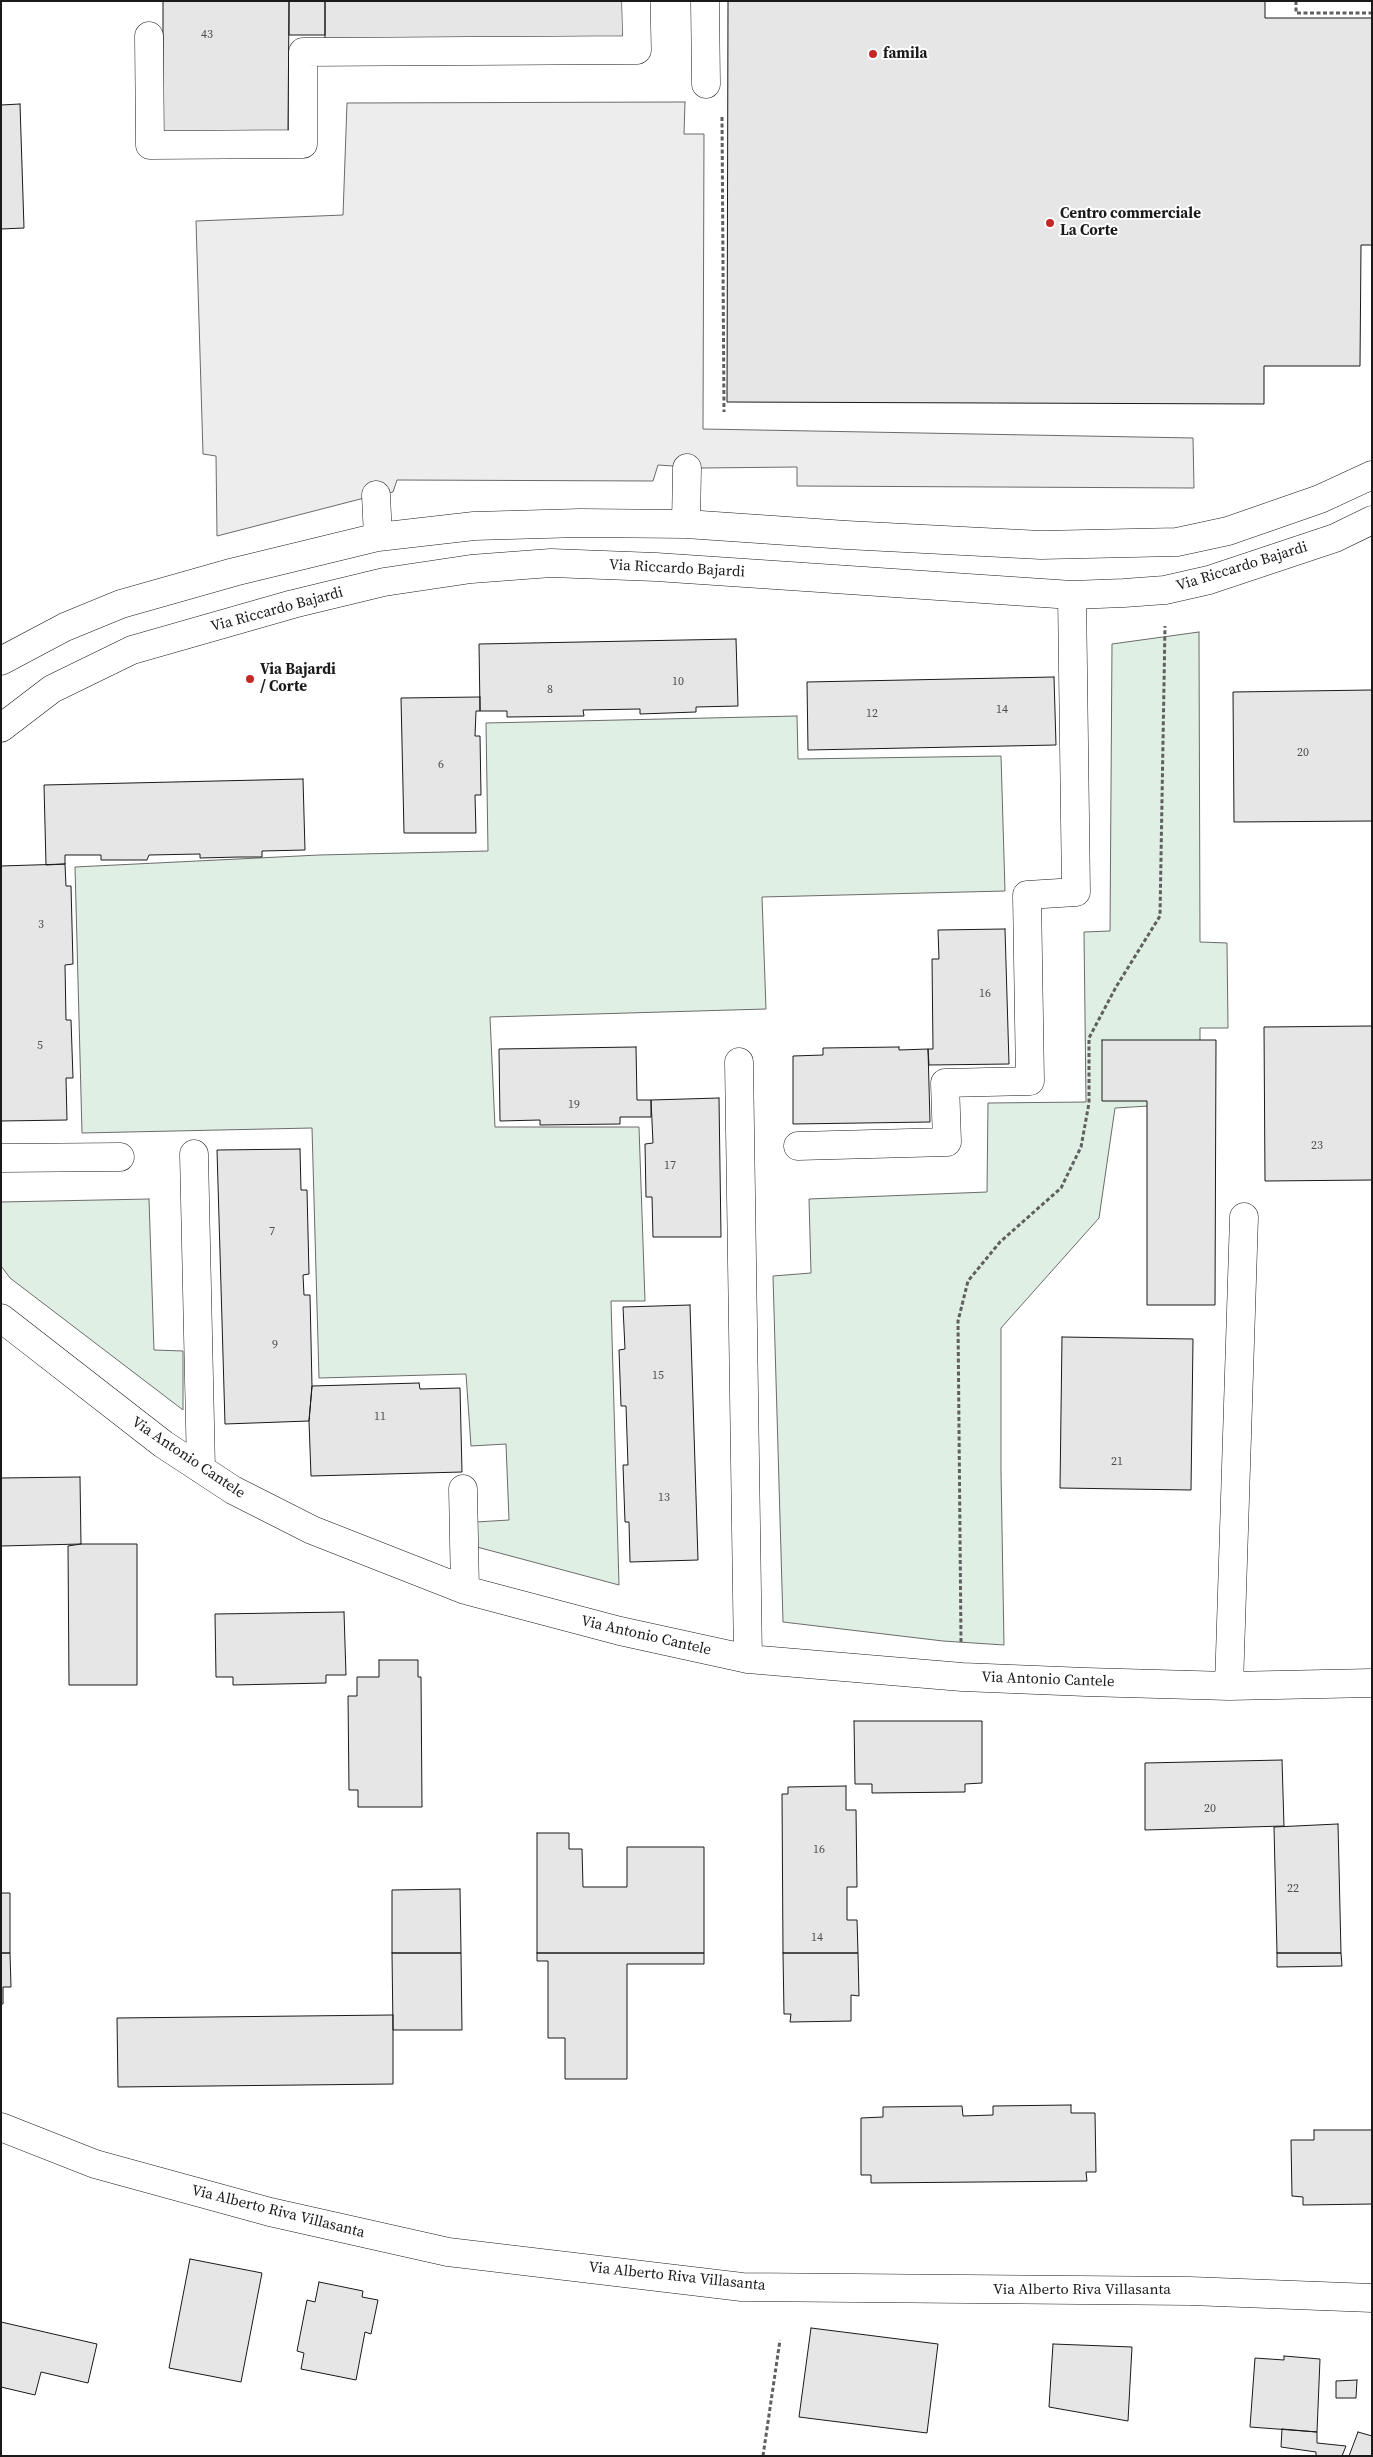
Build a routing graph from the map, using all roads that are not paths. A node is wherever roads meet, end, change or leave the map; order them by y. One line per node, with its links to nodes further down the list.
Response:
1 (636, 1): 3 (street)
2 (705, 1): 4 (street)
3 (148, 36)
4 (706, 84)
5 (687, 468): 9 (street)
6 (1372, 475): 9 (street)
7 (376, 494): 10 (street)
8 (1372, 520): 11 (street, Via Riccardo Bajardi)
9 (686, 524): 10 (street)
10 (378, 537): 12 (street)
11 (1072, 595): 13 (street, Via Riccardo Bajardi); 15 (street)
12 (1, 661)
13 (1, 728)
14 (739, 1062): 24 (street)
15 (798, 1146)
16 (194, 1154): 21 (street)
17 (120, 1156): 18 (street)
18 (1, 1158)
19 (1244, 1218): 26 (street)
20 (1, 1318): 21 (street, Via Antonio Cantele)
21 (201, 1469): 23 (street, Via Antonio Cantele)
22 (463, 1489): 23 (street)
23 (466, 1590): 24 (street, Via Antonio Cantele)
24 (748, 1659): 26 (street, Via Antonio Cantele)
25 (1372, 1682): 26 (street, Via Antonio Cantele)
26 (1229, 1686)
27 (1, 2127): 28 (street, Via Alberto Riva Villasanta)
28 (1372, 2298)

